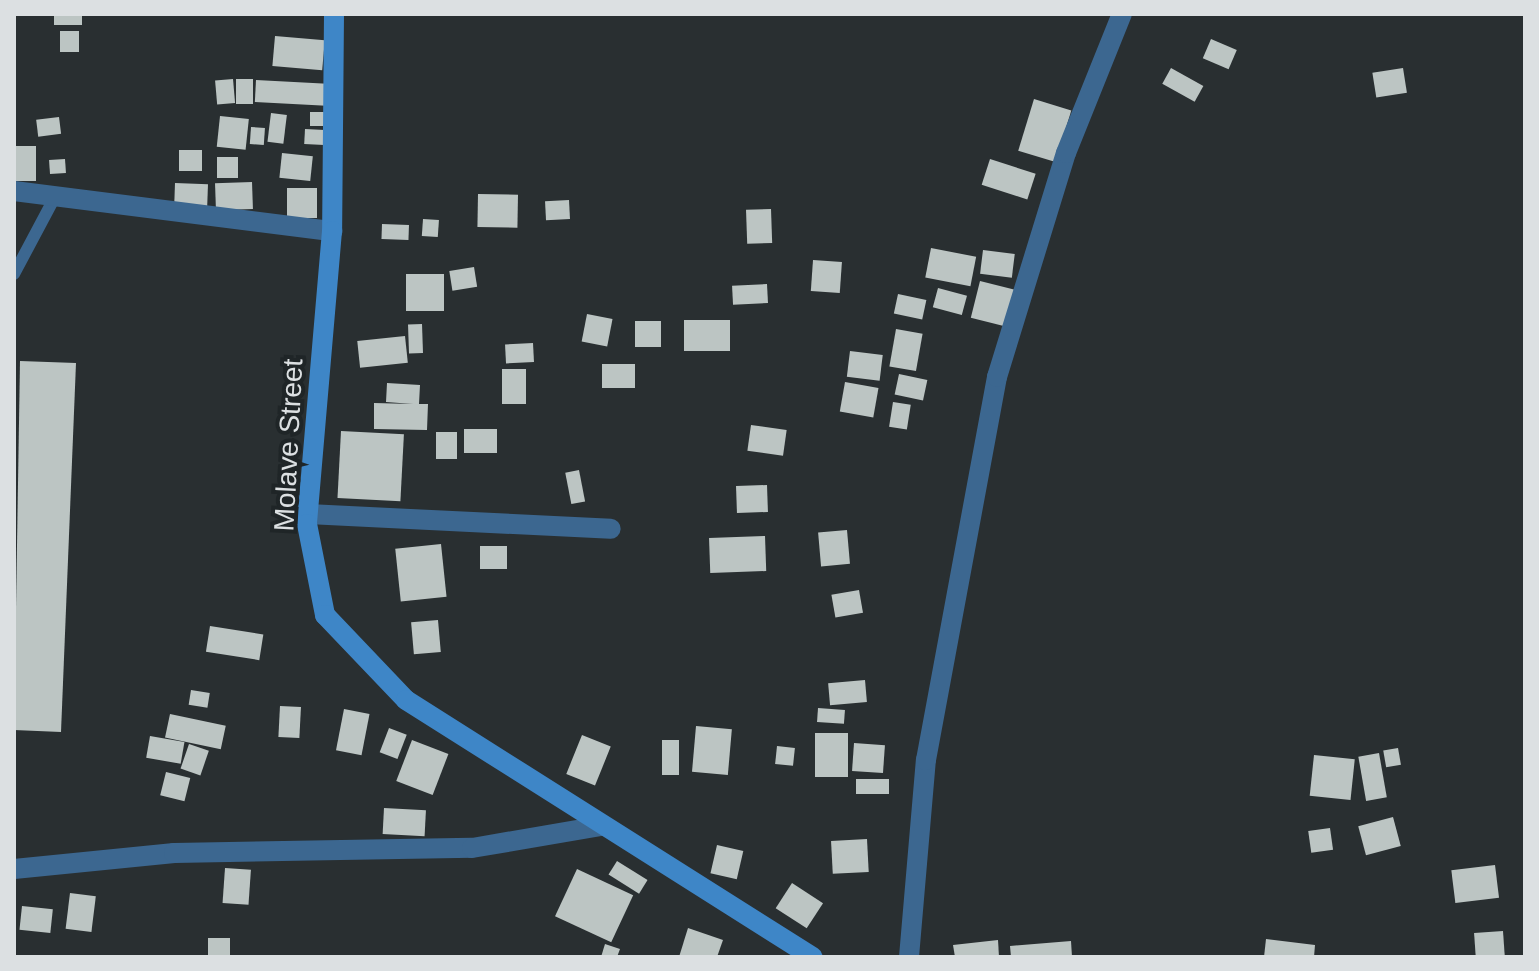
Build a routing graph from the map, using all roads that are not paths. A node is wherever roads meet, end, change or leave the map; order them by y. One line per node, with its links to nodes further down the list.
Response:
1 (334, 14): 5 (street, Molave Street)
2 (1122, 14): 12 (street)
3 (14, 191): 4 (street)
4 (56, 195): 5 (street); 6 (lane)
5 (332, 231): 7 (street, Molave Street)
6 (14, 274)
7 (308, 514): 8 (street); 9 (street, Molave Street)
8 (611, 529)
9 (601, 826): 10 (street); 11 (street, Molave Street)
10 (14, 869)
11 (812, 957)
12 (909, 957)

